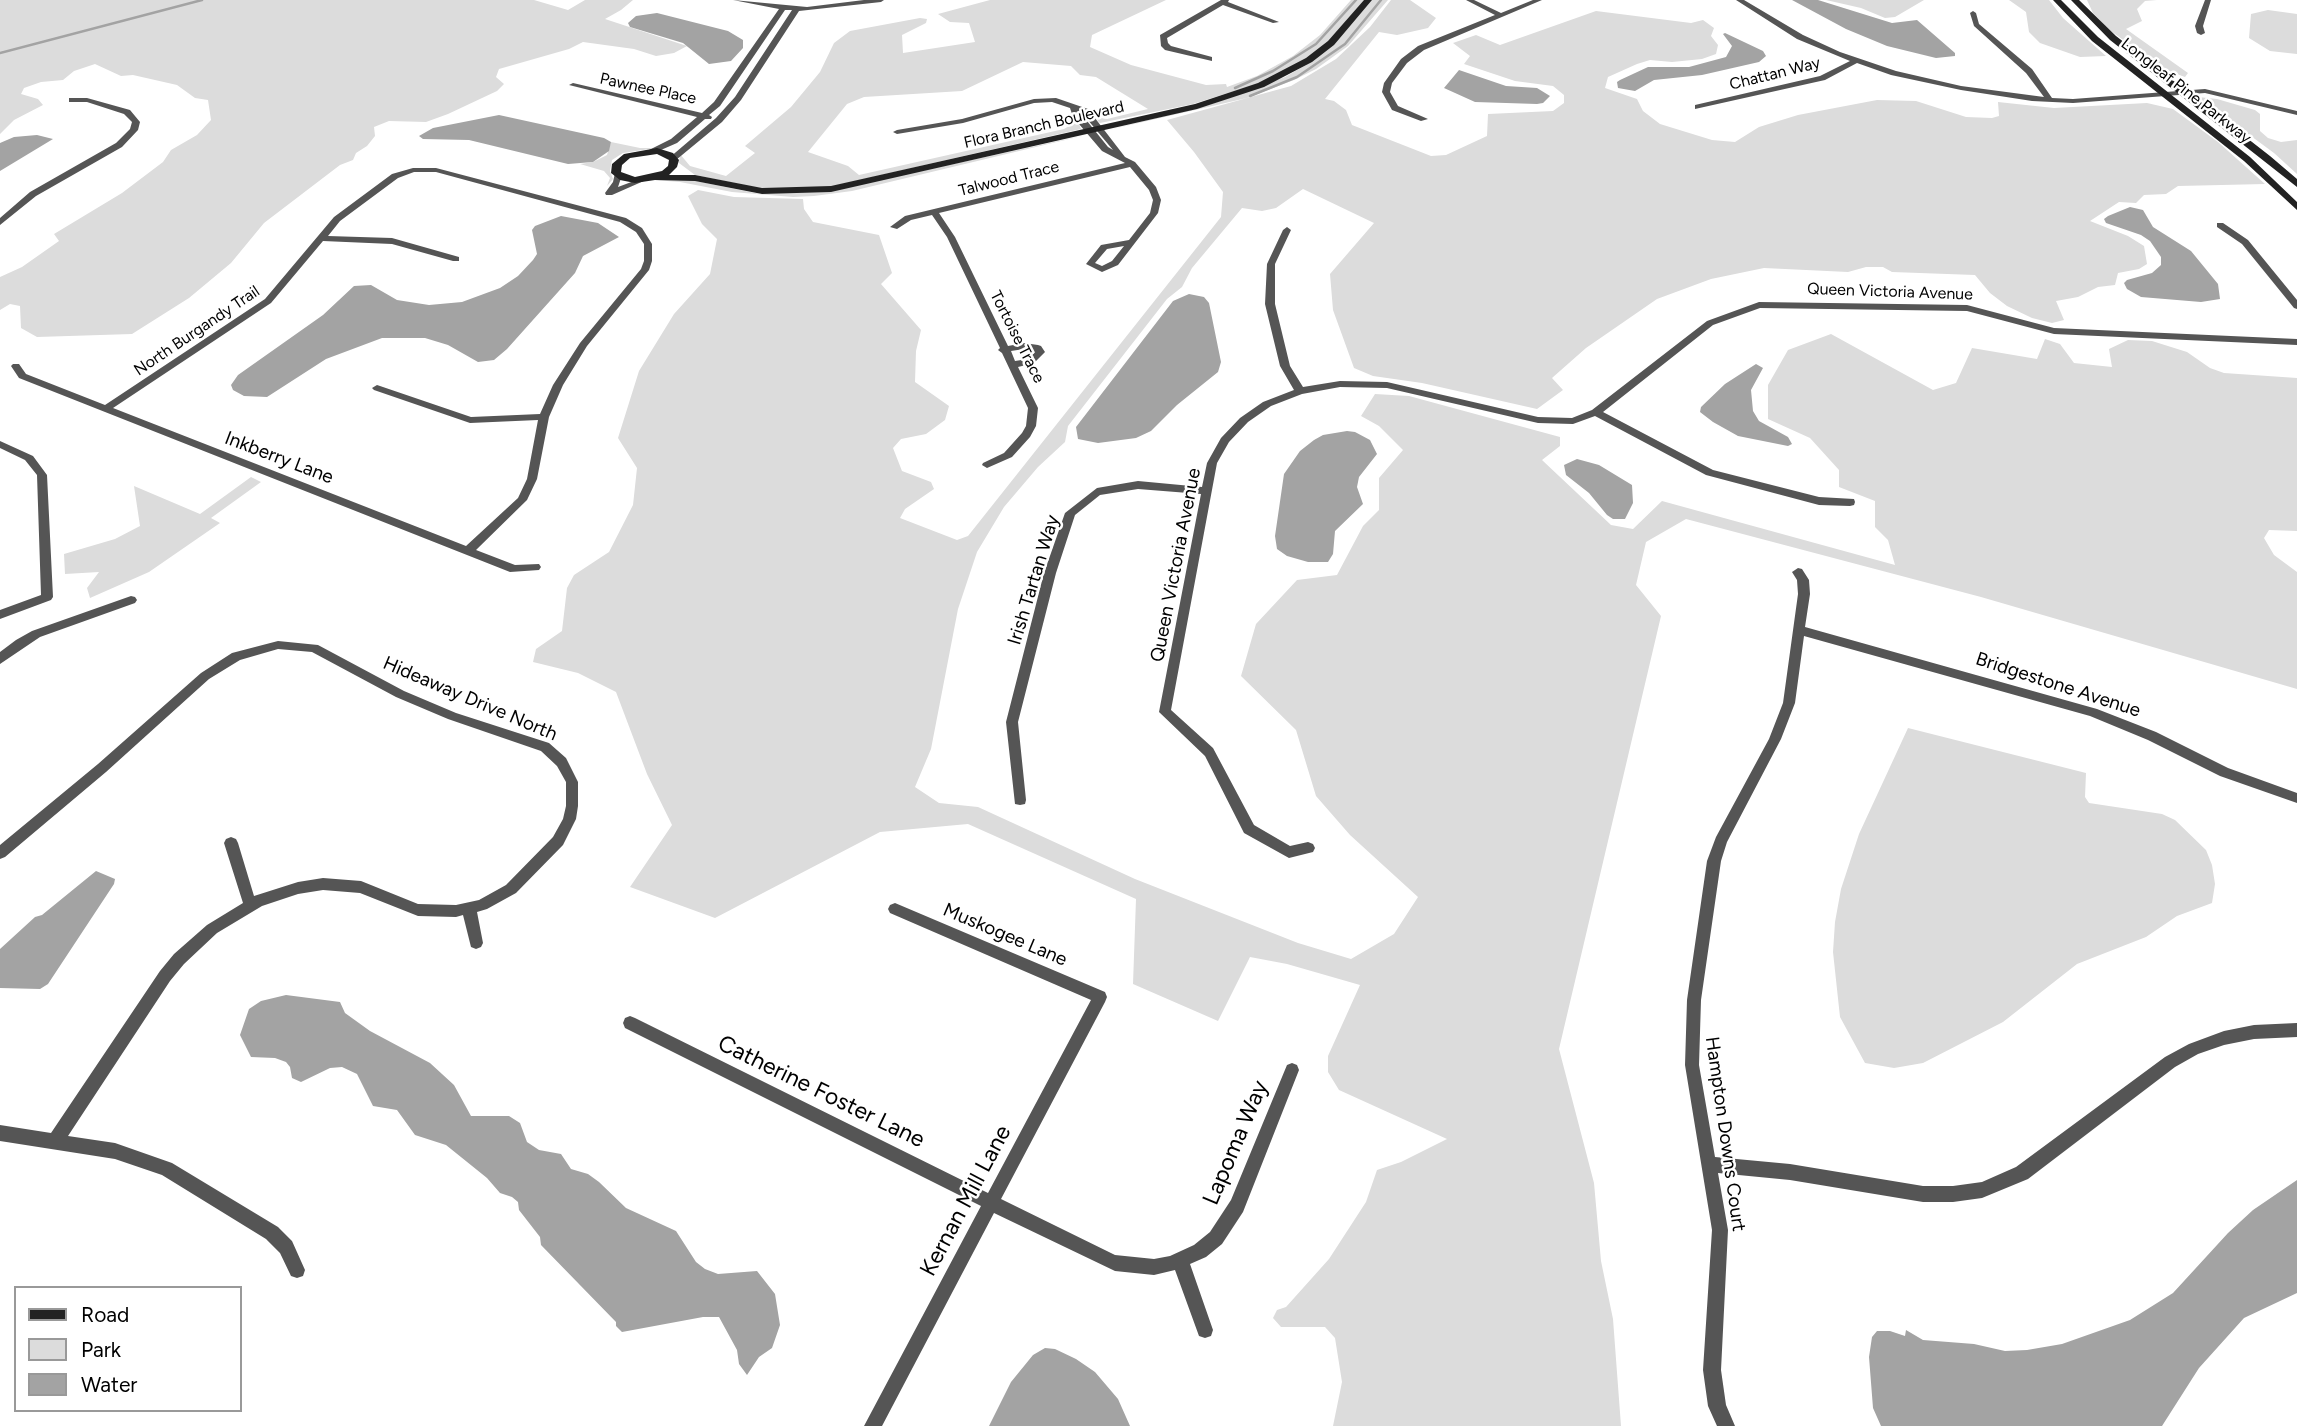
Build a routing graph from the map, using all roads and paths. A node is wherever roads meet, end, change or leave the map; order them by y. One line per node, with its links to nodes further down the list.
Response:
1 (736, 0): 11 (street)
2 (881, 0): 12 (street)
3 (1368, 0): 31 (street, Flora Branch Boulevard)
4 (1469, 0): 14 (street)
5 (1539, 0): 14 (street)
6 (1739, 0): 20 (street)
7 (2057, 0): 23 (street, Longleaf Pine Parkway)
8 (2075, 0): 22 (street, Longleaf Pine Parkway)
9 (2208, 0): 16 (street)
10 (1224, 1): 15 (street); 19 (street)
11 (783, 8): 12 (street); 17 (street)
12 (797, 8): 18 (street)
13 (1973, 13): 25 (street)
14 (1500, 15): 29 (street)
15 (1275, 22)
16 (2201, 33)
17 (756, 49): 18 (street); 28 (street)
18 (771, 50): 30 (street)
19 (1209, 59)
20 (1855, 61): 25 (street); 26 (street, Chattan Way)
21 (573, 85): 28 (street, Pawnee Place)
22 (2183, 92): 23 (street); 27 (street); 40 (street, Longleaf Pine Parkway)
23 (2166, 94): 25 (street); 42 (street, Longleaf Pine Parkway)
24 (72, 100): 45 (street)
25 (2050, 100)
26 (1698, 107)
27 (2297, 113)
28 (706, 116): 30 (street, Pawnee Place); 33 (street)
29 (1424, 119)
30 (719, 120): 34 (street)
31 (1094, 129): 32 (street); 35 (street); 38 (street, Flora Branch Boulevard)
32 (897, 132)
33 (651, 151): 34 (street, Flora Branch Boulevard); 36 (street)
34 (673, 161): 37 (street, Flora Branch Boulevard); 38 (street, Flora Branch Boulevard)
35 (1132, 164): 44 (street, Talwood Trace); 50 (street)
36 (618, 175): 39 (street, Flora Branch Boulevard); 41 (street)
37 (655, 177): 38 (street, Flora Branch Boulevard); 39 (street, Flora Branch Boulevard)
38 (695, 178)
39 (642, 180): 41 (street)
40 (2297, 184)
41 (609, 193): 43 (street)
42 (2297, 207)
43 (589, 209): 49 (street, North Burgandy Trail); 61 (street, North Burgandy Trail)
44 (934, 212): 47 (street, Talwood Trace); 54 (street, Tortoise Trace)
45 (0, 222)
46 (2220, 225): 52 (street)
47 (894, 227)
48 (1287, 230): 58 (street)
49 (321, 238): 51 (street); 59 (street, North Burgandy Trail)
50 (1130, 242)
51 (456, 258)
52 (2297, 306)
53 (2297, 342): 60 (street, Queen Victoria Avenue)
54 (1003, 350): 55 (street, Tortoise Trace); 55 (street)
55 (1011, 365): 63 (street, Tortoise Trace)
56 (16, 366): 59 (street, Inkberry Lane)
57 (377, 388): 61 (street)
58 (1300, 391): 60 (street, Queen Victoria Avenue); 64 (street, Queen Victoria Avenue)
59 (105, 409): 66 (street, Inkberry Lane)
60 (1596, 412): 65 (street)
61 (544, 417): 66 (street)
62 (0, 444): 70 (street)
63 (987, 465)
64 (1208, 491): 74 (street, Irish Tartan Way); 76 (street, Queen Victoria Avenue)
65 (1850, 502)
66 (468, 551): 67 (street, Inkberry Lane)
67 (535, 567)
68 (1798, 572): 71 (street, Hampton Downs Court)
69 (131, 600): 72 (street)
70 (0, 615)
71 (1800, 630): 73 (street, Bridgestone Avenue); 88 (street, Hampton Downs Court)
72 (0, 659)
73 (2297, 798)
74 (1020, 800)
75 (231, 843): 78 (street)
76 (1308, 848)
77 (0, 853): 79 (street, Hideaway Drive North)
78 (250, 905): 79 (street, Hideaway Drive North); 87 (street, Hideaway Drive North)
79 (469, 909): 81 (street)
80 (895, 909): 82 (street, Muskogee Lane)
81 (476, 943)
82 (1100, 997): 89 (street, Kernan Mill Lane)
83 (630, 1023): 89 (street, Catherine Foster Lane)
84 (2297, 1030): 88 (street)
85 (1292, 1070): 90 (street, Lapoma Way)
86 (0, 1133): 87 (street)
87 (57, 1140): 91 (street)
88 (1709, 1164): 94 (street, Hampton Downs Court)
89 (991, 1203): 90 (street, Lapoma Way); 93 (street, Kernan Mill Lane)
90 (1180, 1260): 92 (street)
91 (297, 1270)
92 (1205, 1330)
93 (873, 1426)
94 (1726, 1426)

